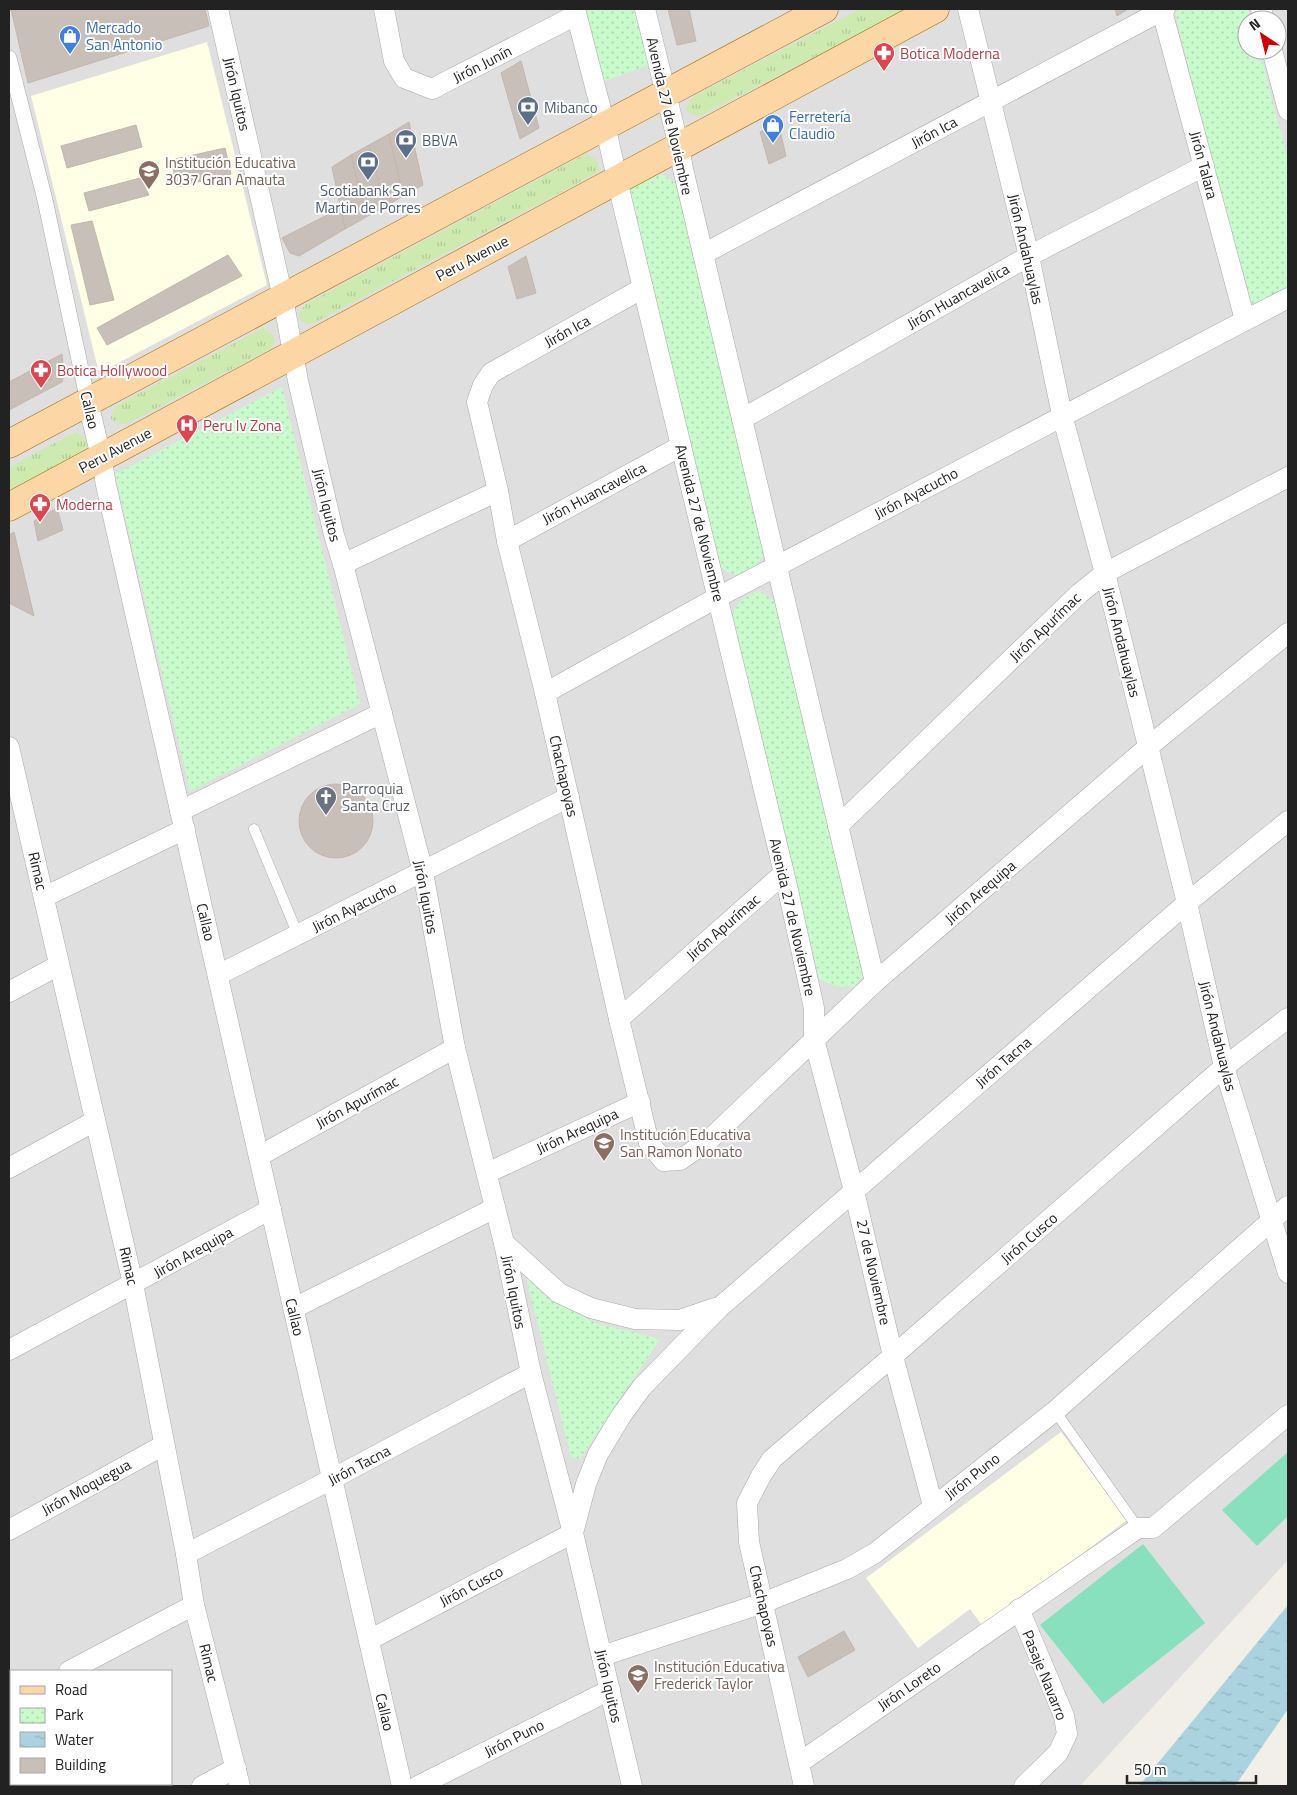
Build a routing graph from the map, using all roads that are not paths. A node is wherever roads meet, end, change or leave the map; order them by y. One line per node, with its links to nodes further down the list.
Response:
1 (218, 9): 21 (street, Jirón Iquitos)
2 (384, 9): 8 (street, Jirón Junín)
3 (645, 9): 11 (street, Avenida 27 de Noviembre)
4 (824, 9): 11 (main road)
5 (935, 9): 15 (main road, Peru Avenue)
6 (968, 9): 12 (street, Jirón Andahuaylas)
7 (1164, 10): 12 (street, Jirón Ica); 16 (street, Jirón Talara)
8 (575, 12): 14 (street, Avenida 27 de Noviembre)
9 (9, 60): 26 (street, Callao)
10 (1275, 60): 13 (street)
11 (666, 93): 14 (main road); 15 (street, Avenida 27 de Noviembre)
12 (990, 102): 18 (street, Jirón Ica); 19 (street, Jirón Andahuaylas)
13 (1288, 110)
14 (605, 126): 17 (street, Avenida 27 de Noviembre); 21 (main road)
15 (679, 147): 17 (main road, Peru Avenue); 18 (street, Avenida 27 de Noviembre)
16 (1204, 166): 19 (street, Jirón Huancavelica); 23 (street, Jirón Talara)
17 (617, 180): 20 (street, Avenida 27 de Noviembre); 24 (main road, Peru Avenue)
18 (703, 254): 28 (street, Avenida 27 de Noviembre)
19 (1029, 256): 27 (street, Jirón Andahuaylas); 28 (street, Jirón Huancavelica)
20 (643, 288): 25 (street, Jirón Ica); 30 (street, Avenida 27 de Noviembre)
21 (283, 298): 24 (street, Jirón Iquitos); 26 (main road)
22 (1288, 298): 23 (street, Jirón Ayacucho)
23 (1245, 320): 27 (street, Jirón Ayacucho)
24 (293, 354): 31 (main road, Peru Avenue); 36 (street, Jirón Iquitos)
25 (491, 372): 33 (street, Chachapoyas)
26 (88, 402): 29 (main road); 31 (street, Callao)
27 (1062, 415): 37 (street, Jirón Ayacucho); 38 (street, Jirón Andahuaylas)
28 (742, 419): 37 (street, Avenida 27 de Noviembre)
29 (9, 444)
30 (681, 446): 35 (street, Jirón Huancavelica); 39 (street, Avenida 27 de Noviembre)
31 (101, 457): 34 (main road, Peru Avenue); 47 (street, Callao)
32 (1288, 477): 38 (street, Jirón Apurímac)
33 (498, 491): 35 (street, Chachapoyas); 36 (street)
34 (9, 507)
35 (508, 541): 41 (street, Chachapoyas)
36 (343, 564): 42 (street, Jirón Iquitos)
37 (777, 567): 39 (street, Jirón Ayacucho); 49 (street, Avenida 27 de Noviembre)
38 (1105, 573): 44 (street, Jirón Andahuaylas); 49 (street, Jirón Apurímac)
39 (718, 597): 41 (street, Jirón Ayacucho); 52 (street, Avenida 27 de Noviembre)
40 (1288, 633): 44 (street, Jirón Arequipa)
41 (545, 693): 45 (street, Chachapoyas)
42 (382, 713): 47 (street); 51 (street, Jirón Iquitos)
43 (9, 747): 46 (street, Rimac)
44 (1148, 747): 54 (street, Jirón Andahuaylas); 58 (street, Jirón Arequipa)
45 (569, 797): 51 (street, Jirón Ayacucho); 61 (street, Chachapoyas)
46 (15, 805): 53 (street, Rimac)
47 (182, 820): 53 (street); 57 (street, Callao)
48 (1288, 822): 54 (street, Jirón Tacna)
49 (838, 826): 58 (street, Avenida 27 de Noviembre)
50 (254, 830): 55 (lane)
51 (423, 872): 55 (street, Jirón Ayacucho); 63 (street, Jirón Iquitos)
52 (783, 874): 61 (street, Jirón Apurímac); 62 (street, Avenida 27 de Noviembre)
53 (44, 897): 56 (street, Rimac)
54 (1187, 903): 64 (street, Jirón Andahuaylas); 71 (street, Jirón Tacna)
55 (298, 935): 57 (street, Jirón Ayacucho)
56 (59, 964): 59 (street); 66 (street, Rimac)
57 (218, 975): 67 (street, Callao)
58 (875, 982): 62 (street, Jirón Arequipa)
59 (9, 992)
60 (1288, 1018): 64 (street, Jirón Cusco)
61 (619, 1019): 65 (street, Chachapoyas)
62 (814, 1039): 68 (street, Jirón Arequipa); 71 (street, 27 de Noviembre)
63 (455, 1048): 67 (street, Jirón Apurímac); 70 (street, Jirón Iquitos)
64 (1224, 1067): 75 (street, Jirón Andahuaylas); 82 (street, Jirón Cusco)
65 (640, 1102): 68 (street, Chachapoyas); 70 (street, Jirón Arequipa)
66 (96, 1121): 69 (street); 78 (street, Rimac)
67 (259, 1156): 74 (street, Callao)
68 (680, 1160)
69 (9, 1168)
70 (487, 1173): 73 (street, Jirón Iquitos)
71 (854, 1190): 79 (street, Jirón Tacna); 82 (street, 27 de Noviembre)
72 (1288, 1206): 75 (street, Jirón Puno)
73 (495, 1208): 76 (street, Jirón Iquitos); 80 (street)
74 (271, 1209): 78 (street, Jirón Arequipa); 80 (street, Callao)
75 (1272, 1220): 77 (street, Jirón Andahuaylas); 84 (street, Jirón Puno)
76 (504, 1242): 79 (street, Jirón Tacna); 83 (street, Jirón Iquitos)
77 (1288, 1273)
78 (133, 1284): 81 (street, Jirón Arequipa); 86 (street, Rimac)
79 (720, 1307): 92 (street, Jirón Tacna)
80 (294, 1308): 88 (street, Callao)
81 (9, 1350)
82 (893, 1356): 87 (street, Jirón Cusco); 89 (street, 27 de Noviembre)
83 (530, 1373): 88 (street, Jirón Tacna); 92 (street, Jirón Iquitos)
84 (1055, 1411): 89 (street, Jirón Puno); 90 (lane)
85 (1288, 1415): 90 (street, Jirón Loreto)
86 (164, 1445): 91 (street, Jirón Moquegua); 93 (street, Rimac)
87 (772, 1460): 94 (street, Chachapoyas)
88 (332, 1479): 93 (street, Jirón Tacna); 97 (street, Callao)
89 (933, 1506): 94 (street, Jirón Puno)
90 (1138, 1528): 96 (street, Jirón Loreto)
91 (9, 1530)
92 (573, 1533): 97 (street, Jirón Cusco); 98 (street, Jirón Iquitos)
93 (186, 1554): 95 (street, Rimac)
94 (763, 1603): 98 (street, Jirón Puno); 101 (street, Chachapoyas)
95 (194, 1605): 99 (street); 102 (street, Rimac)
96 (1019, 1610): 101 (street, Jirón Loreto); 108 (street, Pasaje Navarro)
97 (369, 1640): 104 (street, Callao)
98 (602, 1656): 100 (street, Jirón Iquitos)
99 (71, 1670)
100 (610, 1690): 105 (street, Jirón Puno); 106 (street, Jirón Iquitos)
101 (799, 1763): 107 (street, Chachapoyas)
102 (238, 1777): 103 (street)
103 (202, 1786)
104 (402, 1786)
105 (418, 1786)
106 (632, 1786)
107 (804, 1786)
108 (1024, 1786)

